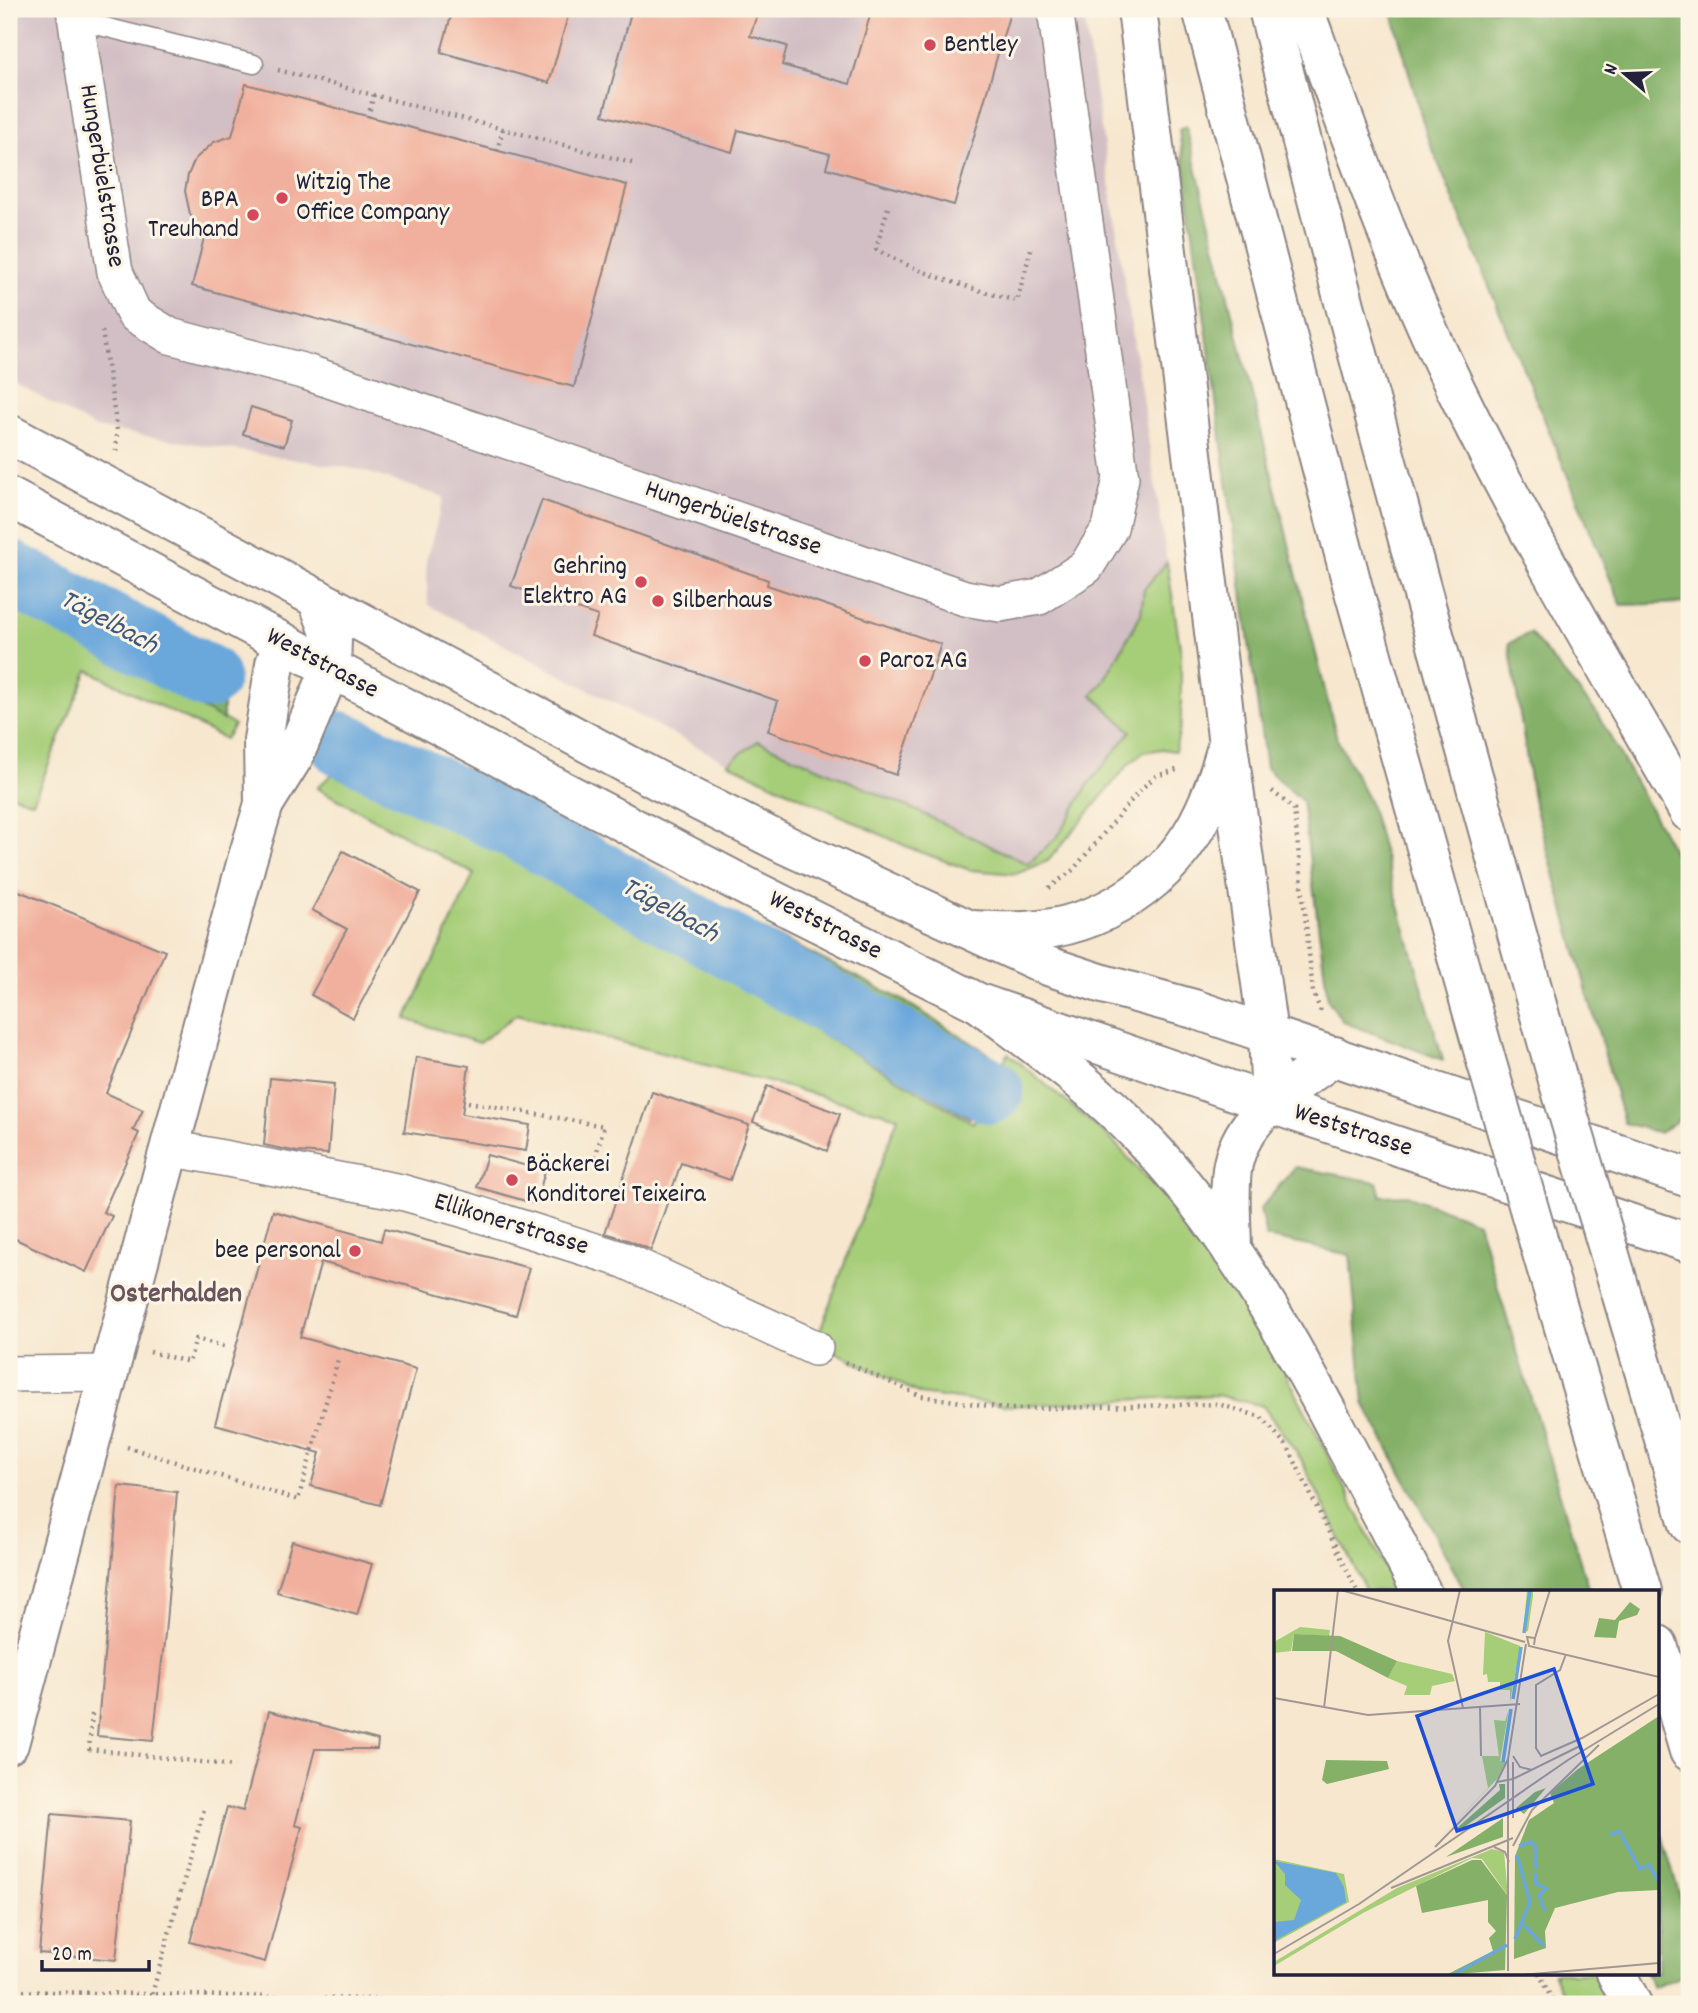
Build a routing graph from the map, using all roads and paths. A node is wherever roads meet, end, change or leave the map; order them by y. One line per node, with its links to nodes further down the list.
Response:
1 (1055, 9): 6 (street, Hungerbüelstrasse)
2 (1137, 9): 22 (main road)
3 (1202, 9): 49 (main road, bridge)
4 (1268, 9): 46 (main road, bridge)
5 (1304, 9): 26 (main road)
6 (75, 14): 7 (lane)
7 (254, 64): 8 (path)
8 (374, 94): 9 (path); 10 (path)
9 (368, 117)
10 (503, 129): 11 (path); 12 (path)
11 (497, 151)
12 (632, 163)
13 (888, 208): 14 (path)
14 (1031, 249)
15 (101, 326): 17 (path)
16 (9, 434): 19 (main road, Weststrasse)
17 (116, 454)
18 (9, 498): 20 (main road, Weststrasse)
19 (317, 598): 21 (main road); 28 (main road, Weststrasse)
20 (279, 653): 21 (main road, Weststrasse); 23 (main road)
21 (327, 677): 23 (main road); 29 (main road, Weststrasse)
22 (1228, 745): 28 (main road); 30 (main road)
23 (278, 748): 34 (main road)
24 (1181, 769): 27 (path)
25 (1265, 786): 31 (path)
26 (1689, 812)
27 (1038, 892)
28 (971, 930): 30 (main road, Weststrasse)
29 (979, 1003): 33 (main road, Weststrasse); 38 (main road)
30 (1268, 1034): 31 (main road, Weststrasse); 33 (main road)
31 (1331, 1040): 33 (main road); 36 (main road, Weststrasse)
32 (468, 1102): 35 (path)
33 (1271, 1104): 37 (main road, Weststrasse); 38 (main road)
34 (181, 1150): 40 (street, Ellikonerstrasse); 43 (main road)
35 (594, 1162)
36 (1689, 1178)
37 (1689, 1243)
38 (1232, 1251): 48 (main road)
39 (227, 1347): 41 (path)
40 (815, 1348): 47 (path)
41 (142, 1350)
42 (338, 1360): 45 (path)
43 (110, 1373): 44 (street); 45 (main road)
44 (9, 1374)
45 (92, 1436): 52 (main road)
46 (1689, 1524)
47 (1357, 1590)
48 (1420, 1590)
49 (1642, 1590)
50 (1660, 1652): 53 (main road)
51 (92, 1714): 54 (path)
52 (9, 1744)
53 (1689, 1751)
54 (235, 1766)
55 (204, 1809): 59 (path)
56 (1539, 1974): 61 (path)
57 (1617, 1974): 62 (main road)
58 (9, 1991): 59 (path)
59 (152, 1994): 60 (path)
60 (584, 2004)
61 (1553, 2004)
62 (1632, 2004)

